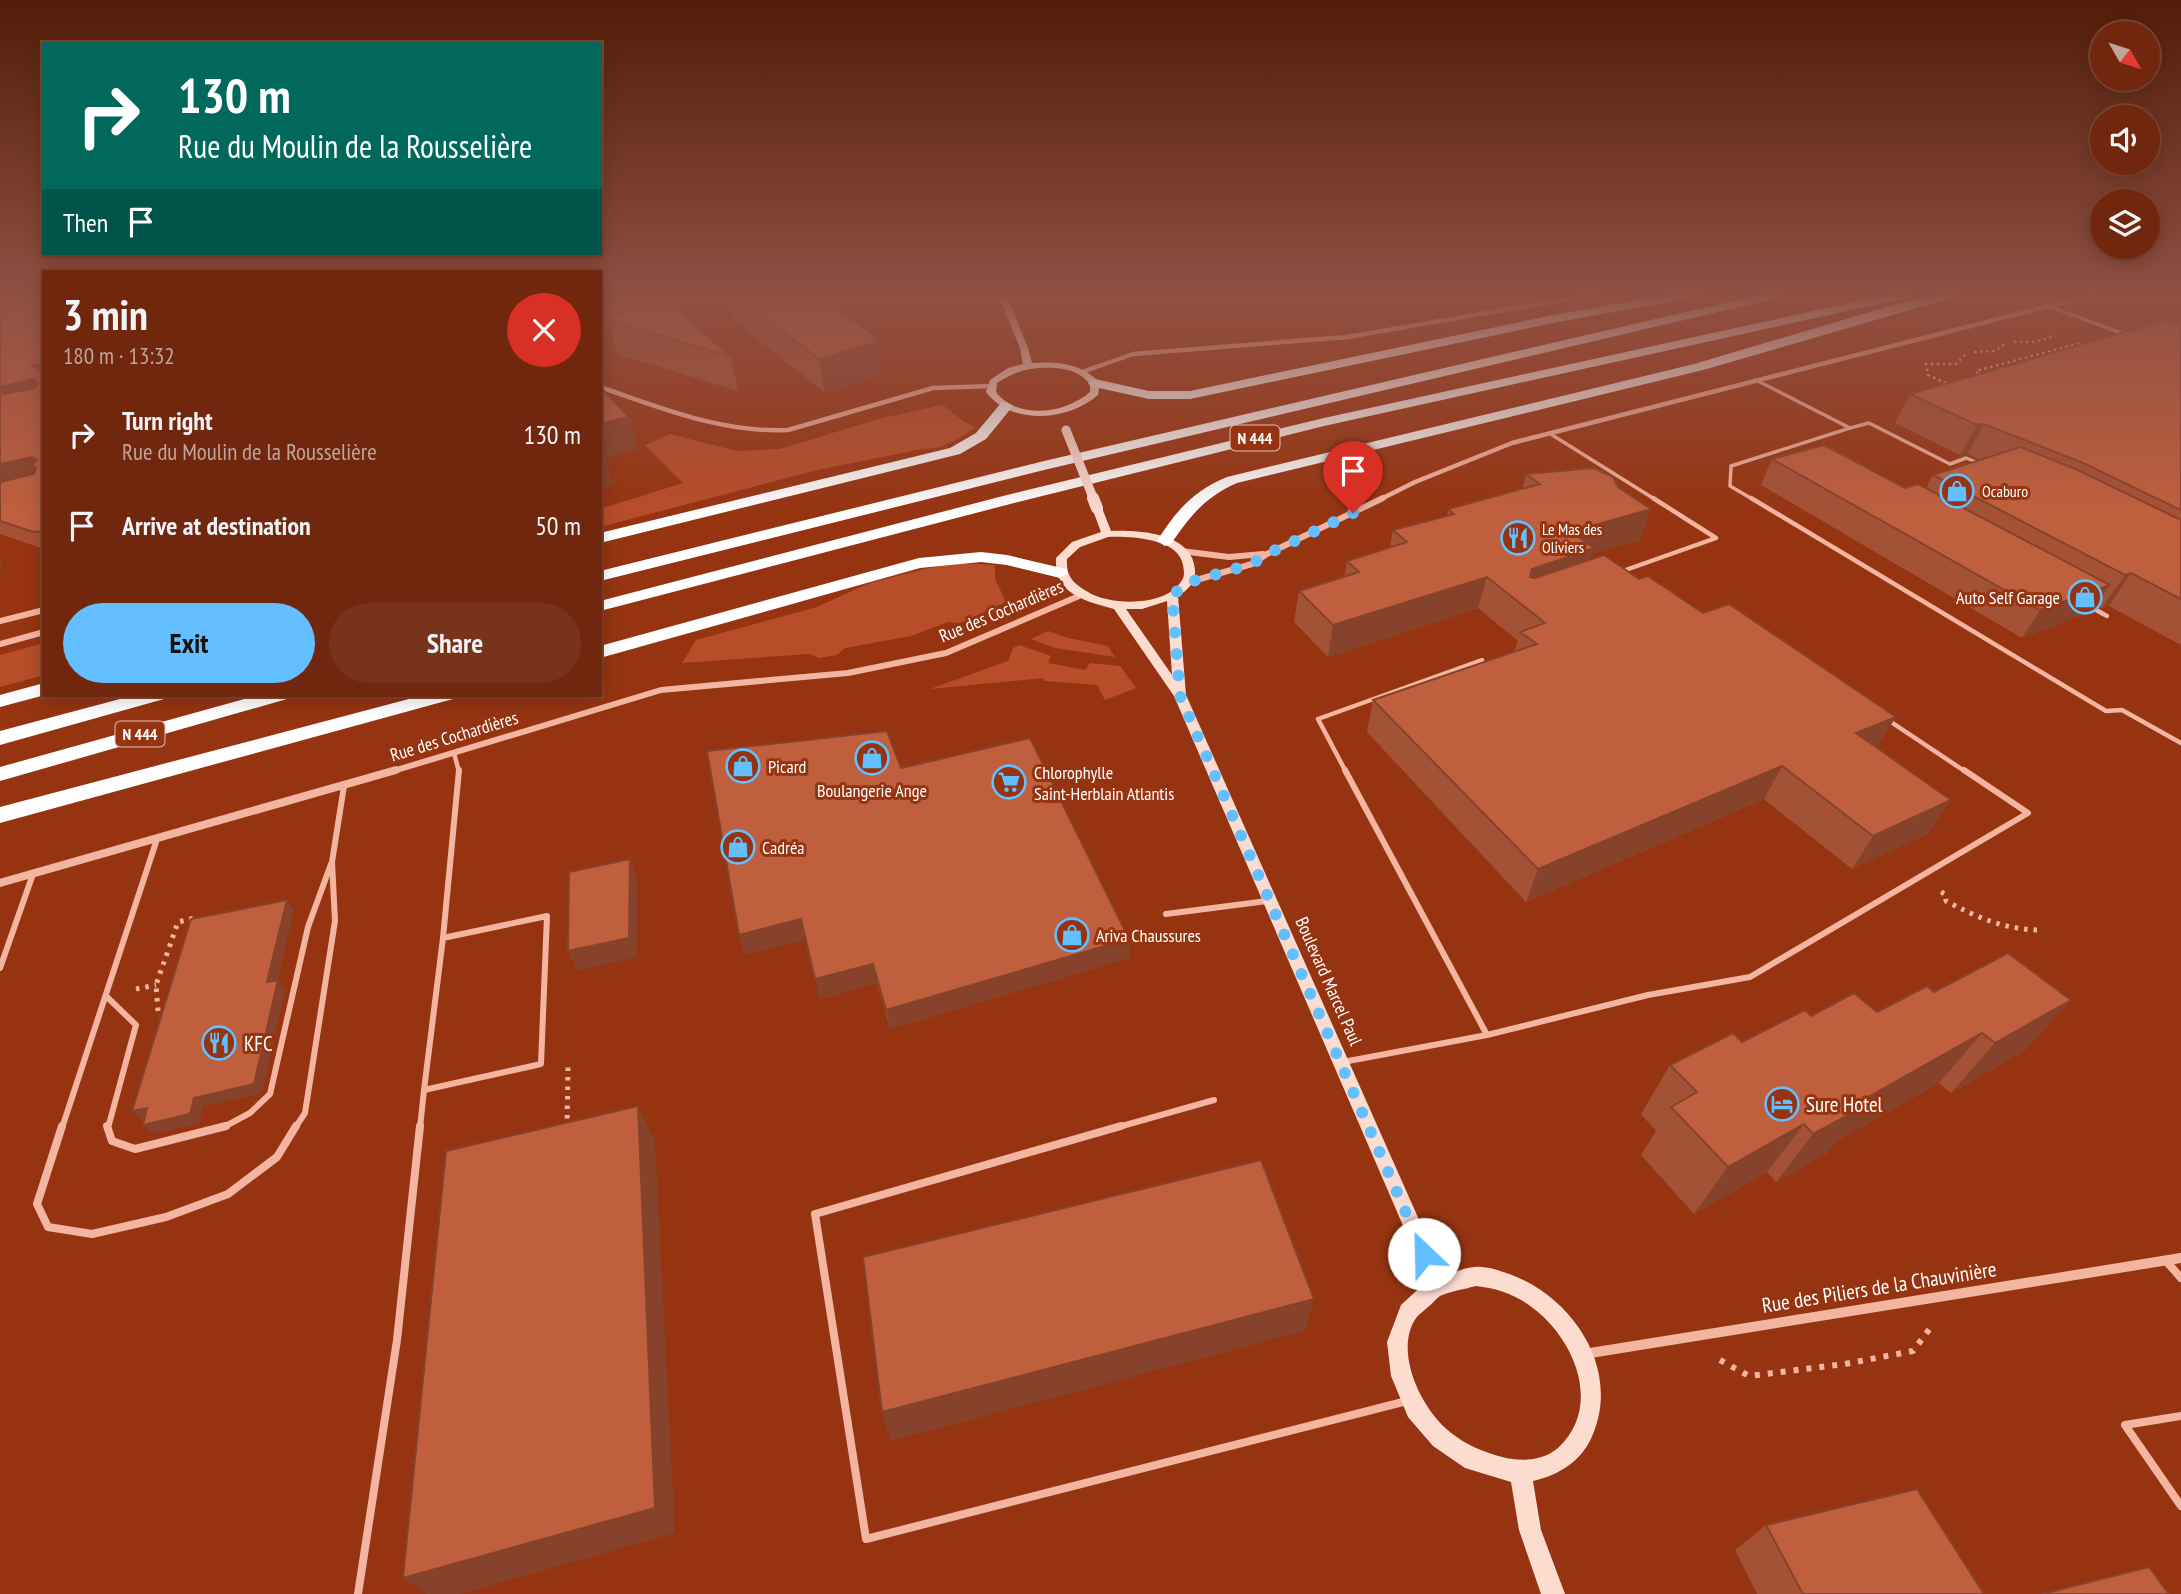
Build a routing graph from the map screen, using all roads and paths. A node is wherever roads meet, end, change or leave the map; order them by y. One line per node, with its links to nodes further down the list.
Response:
1 (1027, 366): 16 (street)
2 (1060, 366): 11 (street)
3 (1098, 366): 11 (street)
4 (1328, 366): 15 (highway)
5 (1463, 366): 32 (highway, N 444)
6 (1577, 366): 37 (highway, N 444)
7 (1700, 366): 27 (highway)
8 (1810, 366): 12 (street)
9 (1926, 366): 14 (path)
10 (1994, 366): 13 (path)
11 (1082, 372): 15 (street)
12 (1756, 380): 20 (lane); 21 (street)
13 (1973, 381)
14 (1955, 382)
15 (1095, 383): 19 (street)
16 (991, 386): 17 (street); 18 (street)
17 (602, 388)
18 (1006, 406): 19 (street); 26 (highway)
19 (1058, 412): 25 (street, bridge)
20 (1850, 428): 22 (lane); 24 (lane)
21 (1549, 433): 29 (street); 31 (lane)
22 (1794, 445): 23 (lane); 54 (lane)
23 (1806, 452)
24 (1989, 468)
25 (1107, 534): 27 (street); 30 (street)
26 (602, 538)
27 (1165, 541): 28 (street)
28 (1181, 551): 29 (street); 33 (street)
29 (1267, 554): 33 (street)
30 (1060, 573): 34 (street); 44 (highway)
31 (1614, 574)
32 (602, 575)
33 (1186, 583): 35 (street)
34 (1079, 596): 38 (street); 55 (street, Rue des Cochardières)
35 (1172, 596): 38 (street); 47 (street, Boulevard Marcel Paul)
36 (2084, 603): 40 (lane)
37 (602, 605)
38 (1118, 606): 47 (street, Boulevard Marcel Paul)
39 (42, 610): 41 (street)
40 (2107, 616)
41 (0, 621)
42 (42, 633): 43 (street)
43 (0, 644)
44 (602, 651)
45 (1482, 660): 72 (lane)
46 (42, 690): 51 (highway)
47 (1180, 696): 64 (street, Boulevard Marcel Paul)
48 (150, 697): 53 (highway, N 444)
49 (273, 697): 56 (highway, N 444)
50 (439, 697): 58 (highway)
51 (0, 701)
52 (1881, 715): 62 (lane)
53 (0, 738)
54 (2181, 743)
55 (454, 752): 57 (street, Rue des Cochardières); 68 (lane)
56 (0, 774)
57 (344, 786): 59 (street, Rue des Cochardières); 60 (lane)
58 (0, 816)
59 (157, 839): 61 (street, Rue des Cochardières); 70 (lane)
60 (332, 862): 70 (lane); 70 (lane)
61 (33, 874): 63 (street, Rue des Cochardières); 69 (lane)
62 (1913, 881): 67 (path); 72 (lane)
63 (0, 883)
64 (1269, 901): 65 (lane); 73 (street, Boulevard Marcel Paul)
65 (1166, 914)
66 (201, 917): 71 (path)
67 (2042, 930)
68 (443, 938): 74 (lane); 74 (lane)
69 (0, 968)
70 (106, 996)
71 (158, 1015)
72 (1487, 1035): 73 (lane)
73 (1340, 1062): 79 (street, Boulevard Marcel Paul)
74 (424, 1090): 87 (lane)
75 (1214, 1100): 83 (lane)
76 (2181, 1258): 77 (street, Rue des Piliers de la Chauvinière)
77 (2165, 1260): 78 (lane); 81 (street, Rue des Piliers de la Chauvinière)
78 (2181, 1278)
79 (1438, 1284): 82 (street); 83 (street)
80 (1945, 1323): 81 (path)
81 (1679, 1338): 82 (street, Rue des Piliers de la Chauvinière)
82 (1583, 1354): 85 (street)
83 (1410, 1400): 85 (street)
84 (2181, 1416): 86 (lane)
85 (1520, 1472): 88 (street)
86 (2181, 1506)
87 (358, 1594)
88 (1553, 1594)

